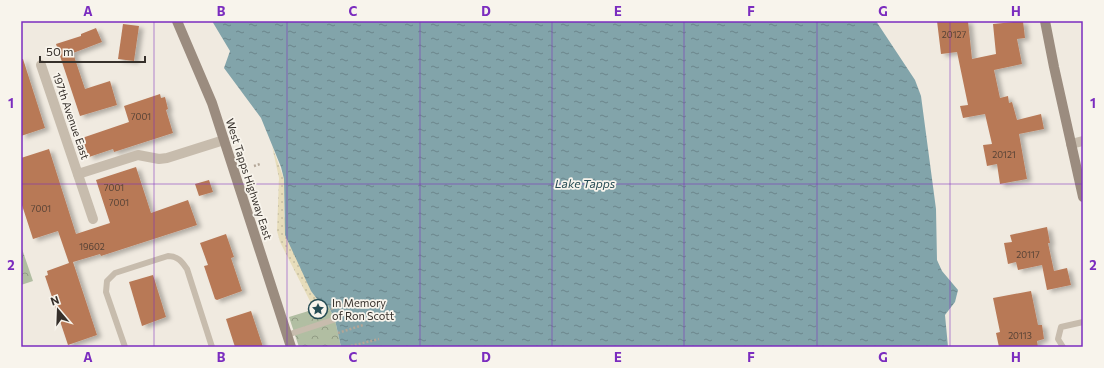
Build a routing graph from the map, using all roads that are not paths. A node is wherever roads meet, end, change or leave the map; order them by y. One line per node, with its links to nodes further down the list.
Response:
1 (177, 21): 4 (street, West Tapps Highway East)
2 (1045, 21): 6 (street)
3 (41, 64): 7 (street, 197th Avenue East)
4 (224, 140): 7 (street, 197th Avenue East); 12 (street, West Tapps Highway East)
5 (1083, 141): 6 (street)
6 (1072, 144): 8 (street)
7 (78, 174): 9 (street, 197th Avenue East)
8 (1083, 197)
9 (93, 219)
10 (333, 320): 12 (lane)
11 (1083, 322): 16 (lane)
12 (287, 335): 15 (street, West Tapps Highway East)
13 (125, 347): 14 (lane)
14 (212, 347)
15 (291, 347)
16 (1063, 347)

